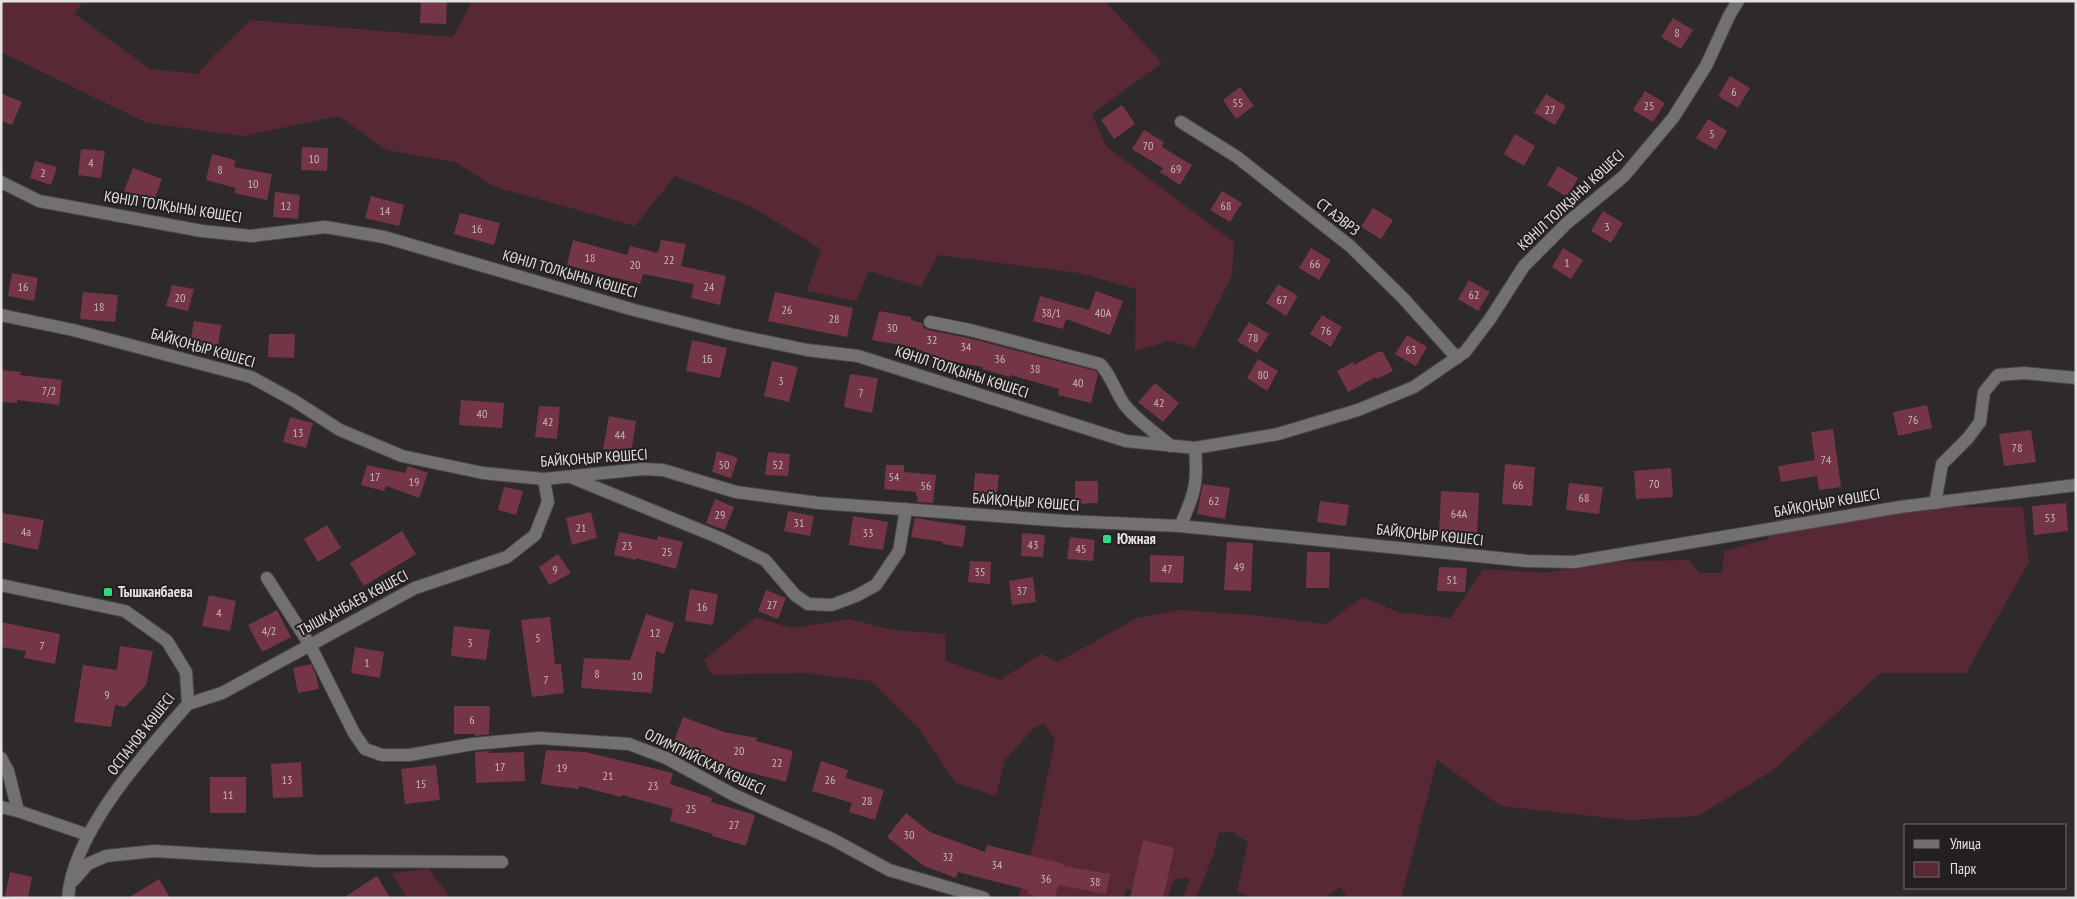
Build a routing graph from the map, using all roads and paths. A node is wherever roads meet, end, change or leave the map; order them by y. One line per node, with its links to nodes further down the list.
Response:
1 (1738, 1): 6 (street, КӨНІЛ ТОЛҚЫНЫ КӨШЕСІ)
2 (1181, 122): 6 (street, СТ АЭВРЗ)
3 (1, 182): 8 (street, КӨНІЛ ТОЛҚЫНЫ КӨШЕСІ)
4 (1, 315): 11 (street, БАЙҚОҢЫР КӨШЕСІ)
5 (930, 322): 8 (street)
6 (1457, 358): 9 (street, КӨНІЛ ТОЛҚЫНЫ КӨШЕСІ)
7 (2076, 378): 13 (street)
8 (1171, 446): 9 (street, КӨНІЛ ТОЛҚЫНЫ КӨШЕСІ)
9 (1195, 448): 15 (street)
10 (571, 477): 11 (street, БАЙҚОҢЫР КӨШЕСІ); 14 (street, БАЙҚОҢЫР КӨШЕСІ); 14 (street)
11 (544, 479): 18 (street, ТЫШҚАНБАЕВ КӨШЕСІ)
12 (2076, 485): 13 (street, БАЙҚОҢЫР КӨШЕСІ)
13 (1935, 503): 15 (street, БАЙҚОҢЫР КӨШЕСІ)
14 (906, 509): 15 (street, БАЙҚОҢЫР КӨШЕСІ)
15 (1180, 526)
16 (267, 578): 18 (street)
17 (1, 585): 19 (street, ОСПАНОВ КӨШЕСІ)
18 (310, 645): 19 (street, ТЫШҚАНБАЕВ КӨШЕСІ); 26 (street, ОЛИМПИЙСКАЯ КӨШЕСІ)
19 (188, 704): 23 (street, ОСПАНОВ КӨШЕСІ)
20 (1, 758): 22 (street)
21 (1, 807): 22 (street)
22 (18, 811): 23 (street)
23 (88, 835): 25 (street, ОСПАНОВ КӨШЕСІ)
24 (502, 862): 25 (street)
25 (68, 892)
26 (984, 898)

